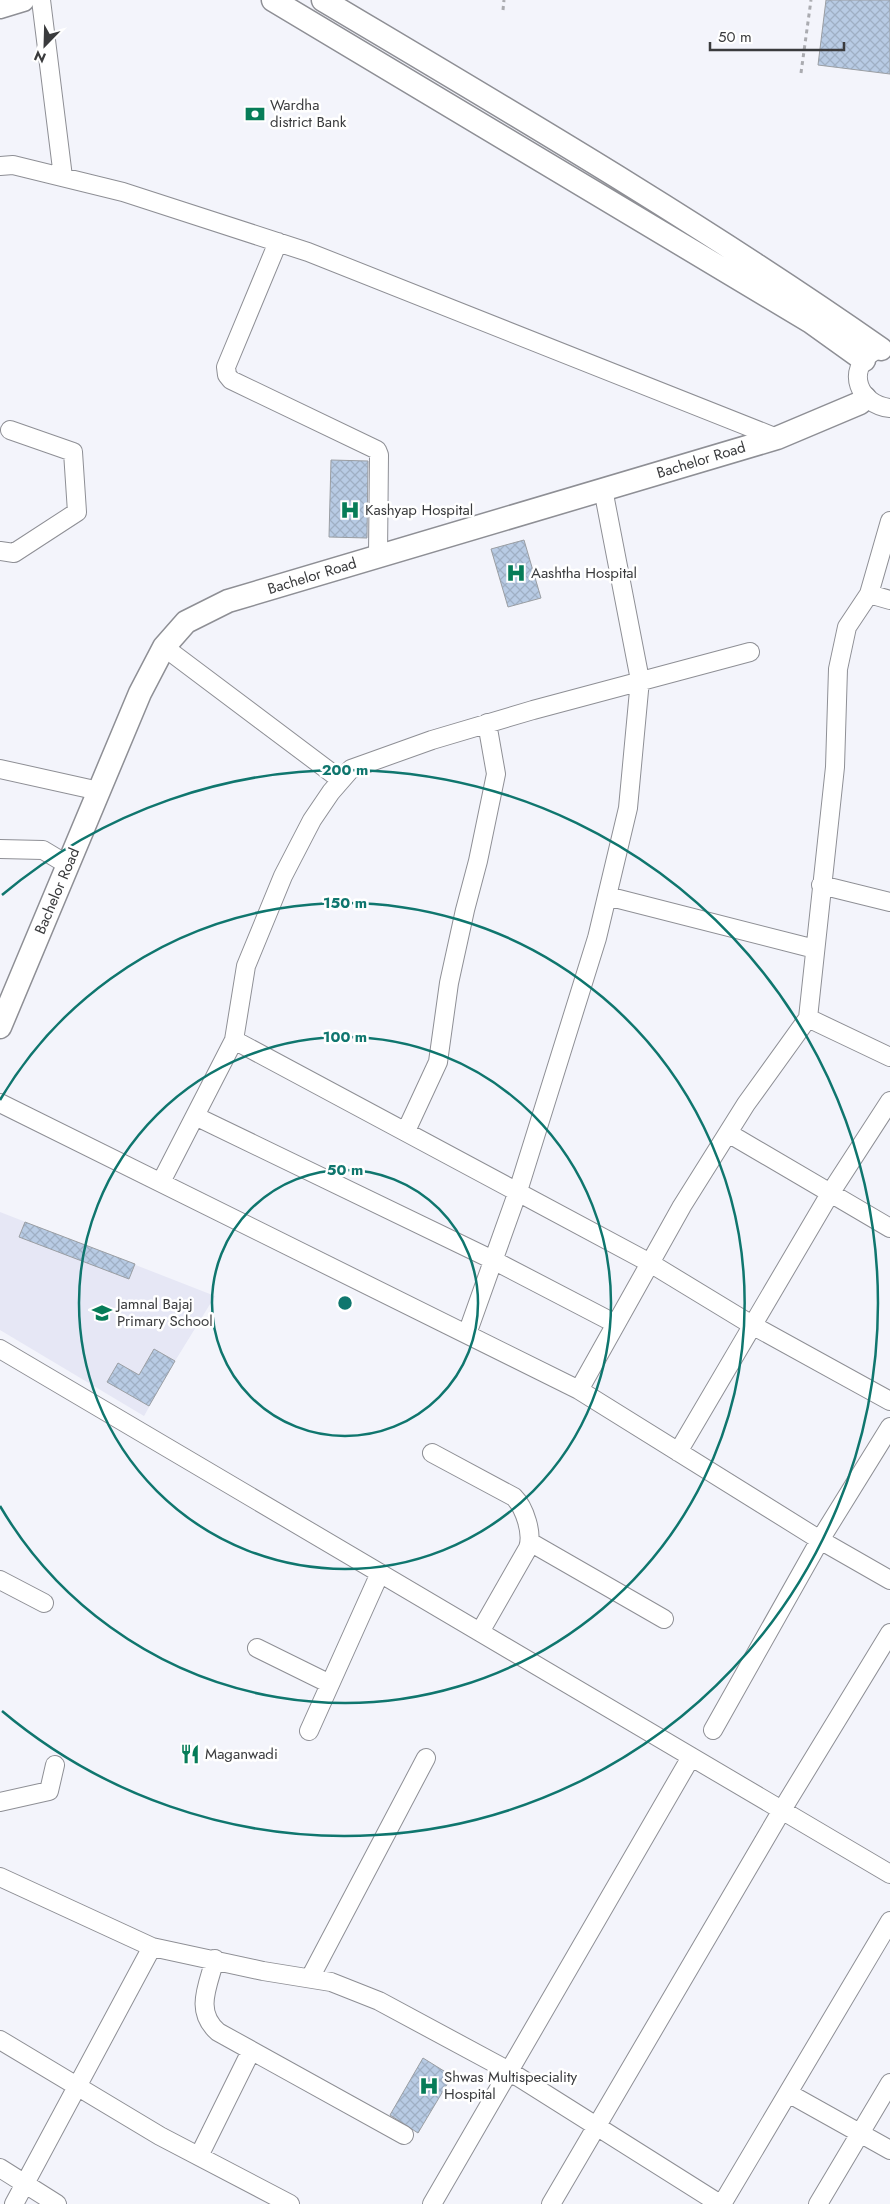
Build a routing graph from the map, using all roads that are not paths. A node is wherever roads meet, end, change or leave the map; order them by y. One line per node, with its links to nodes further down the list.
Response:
1 (23, 0): 5 (main road)
2 (41, 0): 9 (street)
3 (323, 0): 6 (main road)
4 (282, 2): 7 (main road)
5 (0, 7)
6 (457, 80): 7 (main road); 11 (main road)
7 (441, 100): 11 (main road)
8 (0, 166): 9 (street)
9 (64, 177): 10 (street)
10 (278, 242): 15 (street); 19 (street)
11 (878, 352): 12 (street)
12 (865, 398): 13 (street); 15 (main road, Bachelor Road)
13 (890, 408)
14 (10, 430): 18 (street)
15 (777, 438): 16 (main road, Bachelor Road)
16 (603, 489): 19 (main road, Bachelor Road); 24 (street)
17 (890, 521): 20 (street)
18 (0, 551)
19 (378, 556): 22 (main road, Bachelor Road)
20 (869, 594): 21 (street); 31 (street)
21 (890, 600)
22 (164, 647): 27 (street); 28 (main road, Bachelor Road)
23 (750, 652): 24 (street)
24 (640, 680): 25 (street); 32 (street)
25 (487, 723): 27 (street); 42 (street)
26 (0, 769): 28 (street)
27 (341, 780): 37 (street)
28 (99, 791): 30 (main road, Bachelor Road)
29 (0, 850): 30 (street)
30 (68, 865): 36 (main road, Bachelor Road)
31 (821, 885): 33 (street); 34 (street)
32 (607, 896): 34 (street); 45 (street)
33 (890, 902)
34 (815, 949): 35 (street)
35 (808, 1018): 38 (street); 43 (street)
36 (0, 1027)
37 (234, 1040): 41 (street); 42 (street)
38 (890, 1057)
39 (890, 1101): 46 (street)
40 (0, 1103): 44 (street)
41 (195, 1116): 44 (street); 48 (street)
42 (406, 1131): 45 (street)
43 (728, 1132): 46 (street); 49 (street)
44 (161, 1182): 52 (street)
45 (518, 1191): 48 (street); 49 (street)
46 (831, 1192): 47 (street); 51 (street)
47 (890, 1228)
48 (493, 1260): 50 (street); 52 (street)
49 (650, 1263): 50 (street); 51 (street)
50 (616, 1324): 54 (street)
51 (752, 1325): 55 (street); 57 (street)
52 (467, 1334): 54 (street)
53 (0, 1349): 61 (street)
54 (579, 1390): 57 (street)
55 (890, 1400)
56 (890, 1427): 59 (street)
57 (678, 1452): 59 (street)
58 (432, 1453): 60 (street)
59 (820, 1540): 63 (street); 70 (street)
60 (530, 1542): 65 (street); 66 (street)
61 (380, 1573): 66 (street); 69 (street)
62 (0, 1580): 64 (street)
63 (890, 1580)
64 (44, 1603)
65 (664, 1619)
66 (480, 1632): 72 (street)
67 (890, 1633): 76 (street)
68 (257, 1648): 69 (street)
69 (330, 1684): 71 (street)
70 (713, 1730)
71 (309, 1732)
72 (692, 1757): 76 (street); 85 (street)
73 (426, 1758): 82 (street)
74 (55, 1765): 75 (street)
75 (0, 1802)
76 (782, 1810): 77 (street); 89 (street)
77 (890, 1874)
78 (0, 1877): 80 (street)
79 (890, 1921): 88 (street)
80 (152, 1947): 81 (street); 87 (street)
81 (214, 1959): 82 (street); 84 (street)
82 (310, 1978): 85 (street)
83 (0, 2040): 87 (street)
84 (252, 2051): 91 (street); 93 (street)
85 (509, 2071): 89 (street); 99 (street)
86 (890, 2083): 90 (street)
87 (77, 2086): 93 (street); 95 (street)
88 (788, 2093): 90 (street); 101 (street)
89 (596, 2126): 100 (street); 101 (street)
90 (860, 2133): 92 (street); 102 (street)
91 (404, 2135)
92 (890, 2150)
93 (200, 2156): 98 (street)
94 (0, 2168): 95 (street)
95 (26, 2184): 96 (street); 97 (street)
96 (14, 2204)
97 (57, 2204)
98 (290, 2204)
99 (432, 2204)
100 (551, 2204)
101 (721, 2204)
102 (818, 2204)

